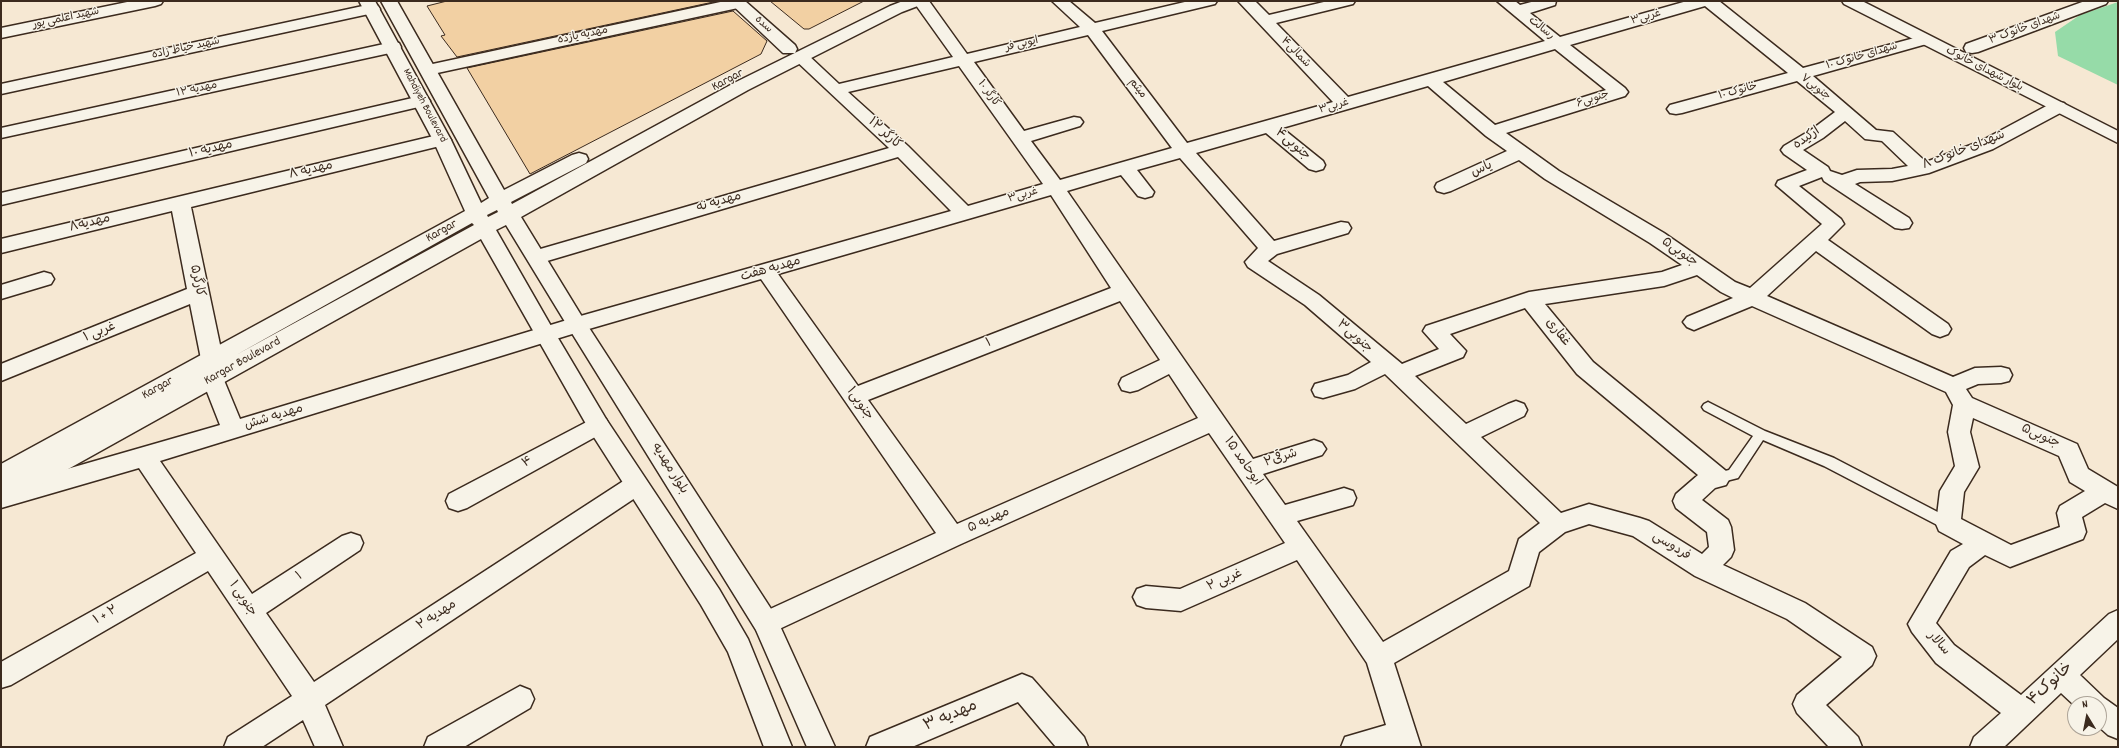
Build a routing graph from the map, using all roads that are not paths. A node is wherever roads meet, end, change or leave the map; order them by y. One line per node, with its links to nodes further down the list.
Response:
1 (79, 1): 21 (street)
2 (155, 1): 21 (street, شهید اعلمی پور)
3 (389, 1): 31 (street, Mahdiyeh Boulevard)
4 (889, 1): 29 (street, Kargar)
5 (917, 1): 29 (street, Kargar)
6 (921, 1): 30 (street, کارگر ۱۰)
7 (1060, 1): 23 (street, میثم)
8 (1209, 1): 23 (street, ایوبی فر)
9 (1246, 1): 22 (street, شمالی۴)
10 (1347, 1): 22 (street)
11 (1505, 1): 20 (street, رسالت)
12 (1704, 1): 26 (street, غربی۳)
13 (1709, 1): 32 (street, جنوبی۷)
14 (1850, 1): 25 (street, بلوار شهدای خانوک)
15 (1880, 1): 28 (street, بلوار شهدای خانوک)
16 (2100, 1): 28 (street, شهدای خانوک ۳)
17 (737, 2): 29 (street, سده); 31 (street, مهدیه یازده)
18 (1549, 2): 20 (street)
19 (370, 5): 27 (street, Mahdiyeh Boulevard); 34 (street, شهید خیاط زاده)
20 (1518, 11): 26 (street, رسالت)
21 (77, 17): 24 (street, شهید اعلمی پور)
22 (1265, 21): 37 (street, شمالی۴)
23 (1091, 28): 30 (street, ایوبی فر); 52 (street, میثم)
24 (1, 33)
25 (1924, 40): 32 (street, شهدای خانوک ۱۰); 38 (street, بلوار شهدای خانوک)
26 (1558, 43): 33 (street, غربی۳); 46 (street, جنوبی۶)
27 (392, 47): 36 (street, Mahdiyeh Boulevard); 47 (street, مهدیه ۱۲)
28 (1972, 48): 43 (street, بلوار شهدای خانوک)
29 (795, 54): 35 (street, کارگر ۱۲); 64 (street, Kargar)
30 (962, 58): 35 (street, ایوبی فر); 48 (street, کارگر ۱۰)
31 (428, 70): 41 (street, Mahdiyeh Boulevard)
32 (1799, 75): 39 (street, خانوک ۱۰); 40 (street, جنوبی۷)
33 (1430, 79): 37 (street, غربی۳); 46 (street, جنوبی۵)
34 (1, 89)
35 (835, 90): 51 (street, کارگر ۱۲)
36 (421, 101): 42 (street, Mahdiyeh Boulevard); 62 (street, مهدیه ۱۰)
37 (1345, 104): 45 (street, غربی۳)
38 (2058, 107): 49 (street, بلوار شهدای خانوک); 56 (street, شهدای خانوک ۸)
39 (1676, 109)
40 (1845, 112): 56 (street, جنوبی۷); 57 (street, ارکیده)
41 (452, 116): 42 (street); 64 (street, Mahdiyeh Boulevard)
42 (432, 121): 50 (street, Mahdiyeh Boulevard)
43 (2118, 121)
44 (1074, 122): 48 (street)
45 (1268, 126): 52 (street, غربی۳); 54 (street, جنوبی۴)
46 (1492, 132): 53 (street, جنوبی۵)
47 (1, 133)
48 (1020, 138): 59 (street, کارگر ۱۰)
49 (2118, 138)
50 (442, 140): 63 (street, مهدیه ۸); 66 (street, Mahdiyeh Boulevard)
51 (902, 150): 65 (street, کارگر ۱۲); 72 (street, مهدیه نه)
52 (1183, 150): 55 (street, غربی۳); 71 (street)
53 (1520, 152): 60 (street, یاس); 73 (street, جنوبی۵)
54 (1316, 165)
55 (1124, 167): 59 (street, غربی۳); 61 (street)
56 (1922, 168): 58 (street, شهدای خانوک ۸)
57 (1821, 171): 58 (street); 69 (street)
58 (1840, 183): 67 (street)
59 (1055, 186): 65 (street, غربی۳); 76 (street, ابوحامد ۱۵)
60 (1444, 187)
61 (1146, 192)
62 (1, 199)
63 (180, 202): 70 (street, مهدیه۸); 78 (street, کارگر۵)
64 (505, 207): 66 (street, Kargar); 72 (street, بلوار مهدیه)
65 (964, 212): 74 (street, مهدیه هفت)
66 (480, 220): 84 (street); 86 (street, Kargar Boulevard)
67 (1902, 224)
68 (1341, 228): 71 (street)
69 (1815, 241): 79 (street); 83 (street)
70 (1, 246)
71 (1270, 250): 87 (street, جنوبی۳)
72 (536, 257): 82 (street, بلوار مهدیه)
73 (1699, 267): 79 (street, جنوبی۵); 80 (street)
74 (766, 272): 82 (street, مهدیه هفت); 93 (street, جنوبی۱)
75 (44, 279): 77 (street)
76 (1124, 291): 85 (street, ابوحامد ۱۵); 93 (street, ۱)
77 (1, 292)
78 (198, 293): 86 (street, کارگر۵); 88 (street, ۱ غربی)
79 (1752, 298): 81 (street); 92 (street, جنوبی۵)
80 (1529, 299): 87 (street); 105 (street, غفاری)
81 (1694, 322)
82 (576, 325): 84 (street, مهدیه هفت); 123 (street, بلوار مهدیه)
83 (1940, 329)
84 (546, 335): 97 (street); 98 (street, مهدیه شش)
85 (1173, 363): 90 (street); 96 (street, ابوحامد ۱۵)
86 (213, 369): 98 (street, کارگر۵); 104 (street, Kargar); 108 (street, Kargar Boulevard)
87 (1392, 369): 91 (street); 100 (street, جنوبی۳)
88 (1, 373)
89 (2001, 375): 92 (street)
90 (1130, 384)
91 (1323, 390)
92 (1958, 395): 107 (street, جنوبی۵); 113 (street)
93 (854, 397): 114 (street, جنوبی۱)
94 (1708, 407): 99 (lane)
95 (1516, 410): 100 (street)
96 (1213, 421): 103 (street, ابوحامد ۱۵); 114 (street, مهدیه ۵)
97 (598, 425): 106 (street); 110 (street, ۴)
98 (233, 430): 102 (street, مهدیه شش)
99 (1761, 434): 105 (lane); 113 (lane)
100 (1464, 435): 112 (street, جنوبی۳)
101 (1314, 449): 103 (street, شرقی۲)
102 (144, 457): 108 (street, مهدیه شش); 118 (street, ۱ جنوبی)
103 (1247, 470): 111 (street, ابوحامد ۱۵)
104 (1, 475)
105 (1718, 478): 119 (street)
106 (636, 485): 129 (street, مهدیه ۲); 138 (street)
107 (2111, 495): 115 (street)
108 (1, 497)
109 (1344, 498): 111 (street)
110 (458, 501)
111 (1280, 516): 117 (street, ابوحامد ۱۵)
112 (1557, 524): 119 (street, فردوسی); 124 (street, فردوسی)
113 (1948, 524): 115 (street)
114 (952, 537): 123 (street, مهدیه ۵)
115 (1984, 542): 130 (street, سالار)
116 (351, 543): 121 (street, ۱)
117 (1301, 547): 120 (street, ۲ غربی); 124 (street, ابوحامد ۱۵)
118 (212, 556): 121 (street, ۱ جنوبی); 125 (street, ۱ + ۲)
119 (1704, 568): 143 (street, فردوسی)
120 (1146, 597)
121 (249, 610): 129 (street, ۱ جنوبی)
122 (2118, 622): 126 (street, خانوک۴)
123 (766, 623): 139 (street, بلوار مهدیه)
124 (1379, 658): 133 (street, ابوحامد ۱۵)
125 (1, 676)
126 (2061, 676): 127 (street); 130 (street, خانوک۴)
127 (2084, 696)
128 (520, 699): 137 (street)
129 (309, 701): 135 (street, مهدیه ۲); 136 (street, ۱ جنوبی)
130 (2022, 712): 134 (street, خانوک۴)
131 (2107, 717): 132 (street)
132 (2118, 726)
133 (1405, 741): 142 (street)
134 (1988, 746)
135 (238, 747)
136 (329, 747)
137 (438, 747)
138 (778, 747)
139 (821, 747)
140 (880, 747): 141 (street, مهدیه ۳)
141 (1074, 747)
142 (1355, 747)
143 (1848, 747)

